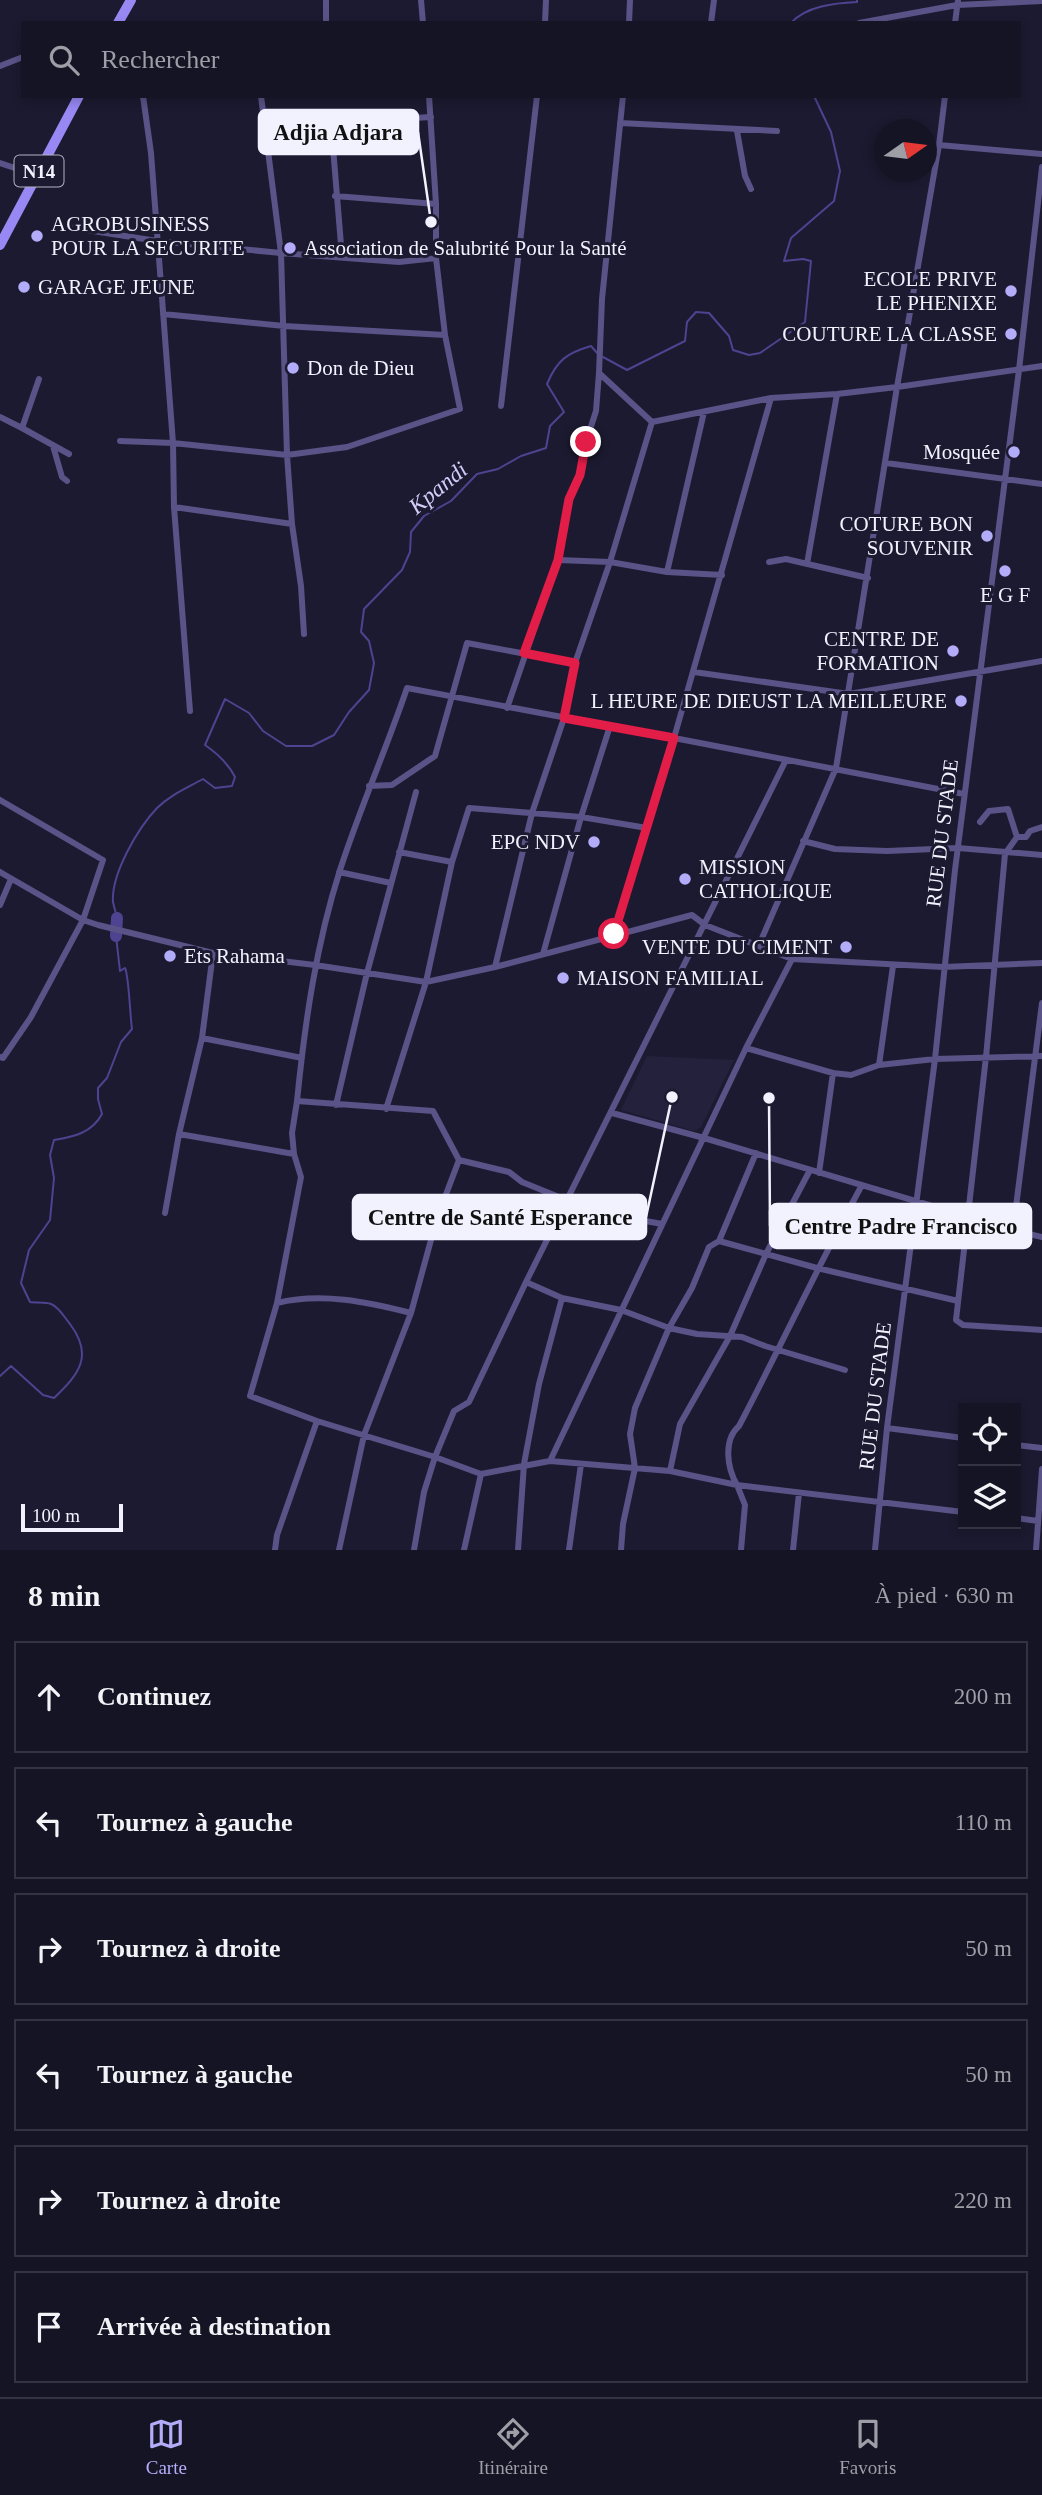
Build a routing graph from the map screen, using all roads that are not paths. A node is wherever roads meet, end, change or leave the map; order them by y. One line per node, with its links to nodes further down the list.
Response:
1 (131, 0): 9 (main road)
2 (326, 0): 10 (street)
3 (421, 0): 11 (street)
4 (546, 0): 12 (street)
5 (630, 0): 13 (street)
6 (713, 0): 14 (street)
7 (1042, 1): 8 (street)
8 (958, 3): 15 (street); 16 (street)
9 (119, 21)
10 (326, 21)
11 (423, 21)
12 (545, 21)
13 (629, 21)
14 (711, 21)
15 (869, 21)
16 (955, 21)
17 (21, 58): 18 (street)
18 (0, 66)
19 (78, 98): 42 (main road, N14)
20 (143, 98): 41 (street)
21 (261, 98): 29 (street)
22 (429, 98): 26 (street)
23 (537, 98): 56 (street)
24 (622, 98): 28 (street)
25 (945, 98): 32 (street)
26 (430, 117): 27 (street); 39 (street)
27 (331, 123): 29 (street); 38 (street)
28 (620, 123): 30 (street); 50 (street)
29 (264, 124): 43 (street)
30 (737, 131): 31 (street); 37 (street)
31 (777, 131)
32 (939, 145): 33 (street); 53 (street)
33 (1042, 154)
34 (0, 163): 36 (street)
35 (1042, 167): 51 (street, RUE DU STADE)
36 (30, 173)
37 (751, 189)
38 (335, 196): 39 (street); 44 (street)
39 (436, 204): 45 (street)
40 (61, 226): 41 (street)
41 (157, 241): 43 (street); 46 (street)
42 (0, 245)
43 (281, 253): 44 (street); 47 (street)
44 (342, 257): 45 (street)
45 (436, 258): 48 (street)
46 (163, 314): 47 (street); 62 (street)
47 (284, 326): 48 (street); 65 (street)
48 (445, 335): 65 (street)
49 (1042, 366): 51 (street)
50 (599, 369): 59 (street); 72 (street)
51 (1019, 370): 53 (street); 67 (street, RUE DU STADE)
52 (39, 379): 60 (street)
53 (897, 387): 54 (street); 66 (street)
54 (837, 394): 55 (street); 75 (street)
55 (771, 398): 57 (street); 77 (street)
56 (501, 406)
57 (704, 412): 59 (street); 76 (street)
58 (0, 417): 60 (street)
59 (652, 422): 73 (street)
60 (22, 428): 63 (street)
61 (120, 441): 62 (street)
62 (173, 443): 65 (street); 70 (street)
63 (53, 446): 64 (street); 68 (street)
64 (69, 454)
65 (287, 455): 71 (street)
66 (886, 463): 67 (street); 78 (street)
67 (1004, 480): 69 (street); 84 (street, RUE DU STADE)
68 (67, 481)
69 (1042, 484)
70 (174, 507): 71 (street); 88 (street)
71 (292, 524): 79 (street)
72 (558, 560): 73 (street); 80 (street)
73 (610, 562): 76 (street); 82 (street)
74 (769, 562): 75 (street)
75 (807, 564): 78 (street)
76 (667, 572): 77 (street)
77 (722, 575): 83 (street)
78 (868, 578): 85 (street)
79 (303, 634)
80 (524, 653): 82 (street); 86 (street); 87 (street)
81 (1042, 661): 84 (street)
82 (575, 663): 89 (street)
83 (694, 672): 85 (street); 91 (street)
84 (980, 672): 85 (street); 96 (street, RUE DU STADE)
85 (849, 694): 93 (street)
86 (453, 697): 87 (street); 94 (street); 94 (street)
87 (507, 708): 89 (street)
88 (190, 711)
89 (564, 718): 90 (street); 98 (street)
90 (610, 726): 91 (street); 99 (street)
91 (674, 738): 92 (street); 102 (street)
92 (786, 760): 93 (street); 116 (street)
93 (836, 768): 96 (street); 104 (street)
94 (369, 786): 111 (street)
95 (416, 792): 106 (street)
96 (964, 794): 105 (street, RUE DU STADE)
97 (0, 800): 115 (street)
98 (532, 813): 99 (street); 109 (street); 126 (street)
99 (582, 817): 102 (street); 120 (street)
100 (980, 822): 103 (street)
101 (1042, 827): 103 (street)
102 (647, 828): 117 (street)
103 (1017, 837): 107 (street)
104 (803, 841): 105 (street); 118 (street)
105 (958, 848): 107 (street); 127 (street, RUE DU STADE)
106 (399, 852): 109 (street); 113 (street)
107 (1005, 854): 108 (street); 125 (street)
108 (1042, 855)
109 (452, 863): 129 (street)
110 (0, 872): 112 (street)
111 (340, 872): 113 (street); 123 (street)
112 (12, 879): 114 (street); 115 (street)
113 (391, 883): 128 (street)
114 (0, 905)
115 (83, 920): 119 (street); 137 (street)
116 (705, 925): 117 (street); 118 (street); 143 (street)
117 (614, 934): 120 (street)
118 (759, 946): 121 (street)
119 (212, 953): 123 (street); 131 (street)
120 (543, 954): 126 (street)
121 (792, 959): 124 (street); 132 (street)
122 (1042, 963): 125 (street)
123 (315, 965): 128 (street); 135 (street)
124 (893, 966): 127 (street); 138 (street)
125 (995, 966): 127 (street); 133 (street)
126 (495, 967): 129 (street)
127 (943, 967): 136 (street, RUE DU STADE)
128 (367, 973): 129 (street); 141 (street)
129 (426, 982): 142 (street)
130 (1042, 1003): 134 (street)
131 (202, 1038): 135 (street); 144 (street)
132 (746, 1048): 139 (street); 145 (street)
133 (986, 1056): 134 (street); 136 (street); 155 (street)
134 (1038, 1056): 157 (street)
135 (302, 1058): 140 (street)
136 (934, 1059): 138 (street); 153 (street, RUE DU STADE)
137 (1, 1060)
138 (879, 1065): 139 (street)
139 (833, 1073): 150 (street)
140 (298, 1101): 141 (street); 147 (street)
141 (337, 1105): 142 (street)
142 (386, 1109): 148 (street)
143 (612, 1113): 145 (street); 152 (street)
144 (179, 1134): 147 (street); 154 (street)
145 (704, 1138): 146 (street); 156 (street)
146 (757, 1153): 149 (street); 159 (street)
147 (294, 1154): 166 (street)
148 (459, 1160): 152 (street); 168 (street)
149 (810, 1170): 150 (street); 160 (street)
150 (819, 1173): 151 (street)
151 (862, 1185): 153 (street); 161 (street)
152 (567, 1200): 156 (street); 162 (street)
153 (917, 1201): 155 (street); 163 (street, RUE DU STADE)
154 (165, 1213)
155 (968, 1216): 157 (street); 165 (street)
156 (663, 1224): 167 (street)
157 (1013, 1230): 158 (street)
158 (1042, 1237)
159 (719, 1241): 160 (street); 169 (street)
160 (766, 1254): 161 (street); 171 (street)
161 (817, 1268): 163 (street); 172 (street)
162 (526, 1282): 164 (street); 180 (street)
163 (905, 1289): 165 (street); 175 (street, RUE DU STADE)
164 (562, 1297): 167 (street); 182 (street)
165 (958, 1301): 170 (street)
166 (277, 1303): 168 (street); 174 (street)
167 (621, 1310): 169 (street); 181 (street)
168 (411, 1313): 176 (street)
169 (669, 1328): 171 (street); 184 (street)
170 (1042, 1330)
171 (730, 1336): 172 (street); 187 (street)
172 (779, 1350): 173 (street); 185 (street)
173 (845, 1370)
174 (317, 1421): 176 (street); 196 (street)
175 (887, 1428): 177 (street); 192 (street, RUE DU STADE)
176 (364, 1435): 180 (street); 197 (street)
177 (958, 1437)
178 (1021, 1446): 179 (street)
179 (1042, 1448)
180 (435, 1457): 188 (street); 198 (street)
181 (550, 1461): 182 (street); 183 (street)
182 (524, 1464): 188 (street); 200 (street)
183 (581, 1464): 184 (street); 201 (street)
184 (635, 1468): 187 (street); 202 (street)
185 (731, 1468): 189 (street); 190 (street)
186 (1042, 1468): 195 (street)
187 (670, 1471): 189 (street)
188 (481, 1474): 199 (street)
189 (716, 1482): 190 (street)
190 (737, 1485): 191 (street); 203 (street)
191 (799, 1493): 192 (street); 204 (street)
192 (881, 1503): 193 (street); 205 (street, RUE DU STADE)
193 (958, 1511)
194 (1021, 1519): 195 (street)
195 (1038, 1521): 206 (street)
196 (275, 1550)
197 (339, 1550)
198 (414, 1550)
199 (464, 1550)
200 (518, 1550)
201 (569, 1550)
202 (621, 1550)
203 (741, 1550)
204 (793, 1550)
205 (874, 1550)
206 (1036, 1550)

